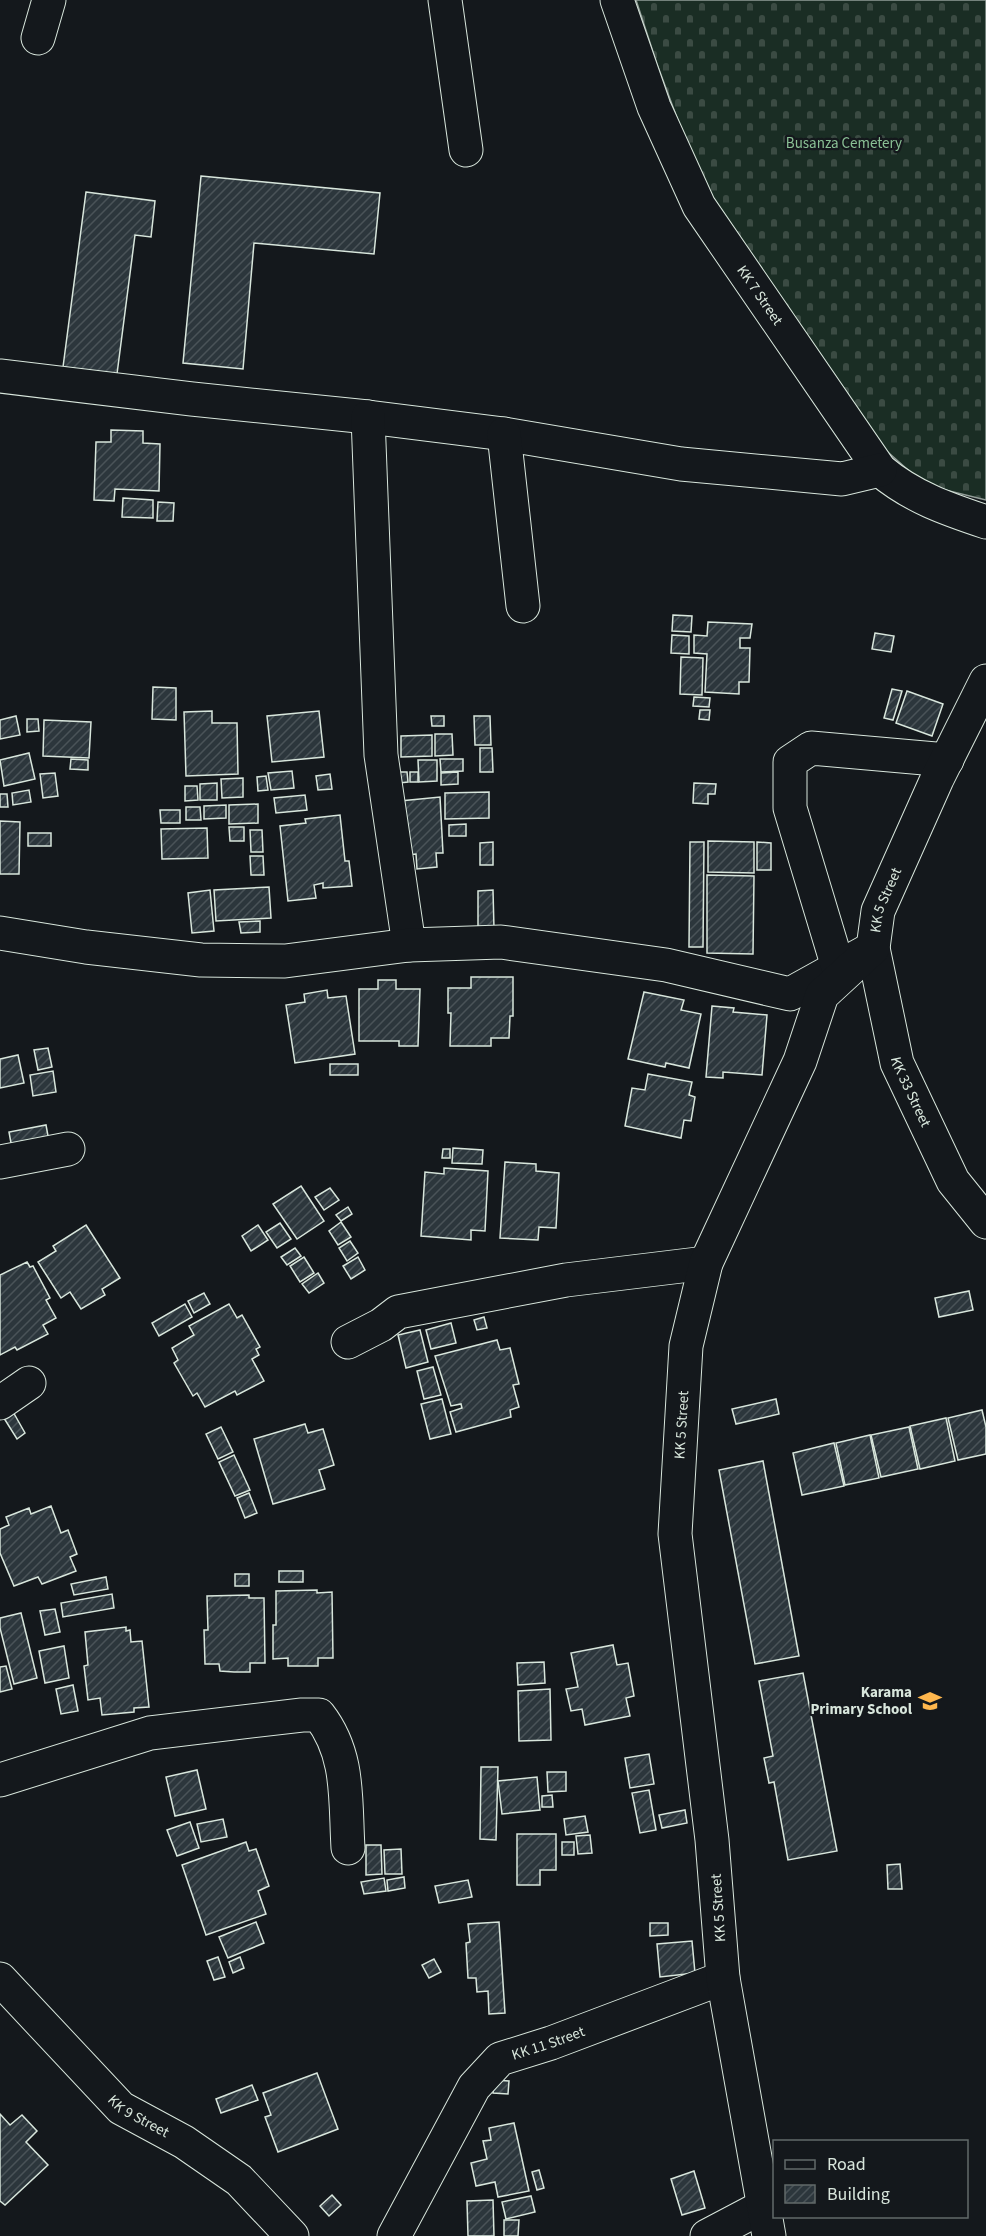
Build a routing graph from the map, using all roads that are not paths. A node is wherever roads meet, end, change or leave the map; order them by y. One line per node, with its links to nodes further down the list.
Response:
1 (49, 0): 4 (street)
2 (445, 0): 5 (street)
3 (617, 0): 9 (street, KK 7 Street)
4 (38, 38)
5 (466, 150)
6 (0, 376): 7 (street)
7 (368, 417): 8 (street); 15 (street)
8 (504, 434): 9 (street); 11 (street)
9 (880, 470): 10 (street, KK 7 Street)
10 (986, 522)
11 (522, 606)
12 (986, 681): 13 (street, KK 5 Street)
13 (947, 760): 16 (street, KK 5 Street); 17 (street)
14 (0, 933): 15 (street)
15 (409, 945): 17 (street)
16 (873, 948): 17 (street); 20 (street, KK 33 Street); 21 (street, KK 5 Street)
17 (838, 967)
18 (68, 1149): 19 (street)
19 (0, 1162)
20 (986, 1222)
21 (705, 1263): 22 (street); 27 (street, KK 5 Street)
22 (348, 1342)
23 (29, 1383): 24 (street)
24 (0, 1403)
25 (0, 1780): 26 (street)
26 (348, 1848)
27 (723, 1978): 29 (street, KK 5 Street); 31 (street, KK 11 Street)
28 (0, 1979): 30 (street, KK 9 Street)
29 (765, 2222): 32 (street)
30 (292, 2236)
31 (394, 2236)
32 (707, 2236)

